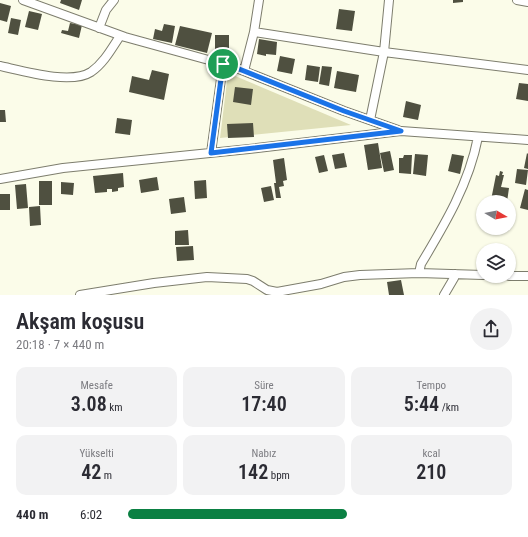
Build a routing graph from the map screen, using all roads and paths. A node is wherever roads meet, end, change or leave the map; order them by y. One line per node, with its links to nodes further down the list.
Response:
1 (23, 0): 7 (street)
2 (114, 0): 7 (street)
3 (259, 0): 8 (street)
4 (389, 0): 10 (street)
5 (517, 0): 6 (street)
6 (528, 2)
7 (99, 28): 9 (street)
8 (254, 32): 10 (street); 14 (street)
9 (120, 36): 11 (street); 12 (street)
10 (384, 52): 13 (street); 15 (street)
11 (223, 64): 14 (street); 19 (street)
12 (0, 66)
13 (528, 70)
14 (244, 72): 15 (street)
15 (370, 120): 16 (street)
16 (401, 131): 17 (street); 19 (street)
17 (478, 137): 18 (street); 21 (street)
18 (528, 140)
19 (211, 153): 20 (street)
20 (0, 179)
21 (419, 273): 22 (street); 26 (street)
22 (455, 274): 23 (street); 27 (street)
23 (476, 275)
24 (516, 276): 25 (street)
25 (528, 276)
26 (84, 295)
27 (444, 295)

